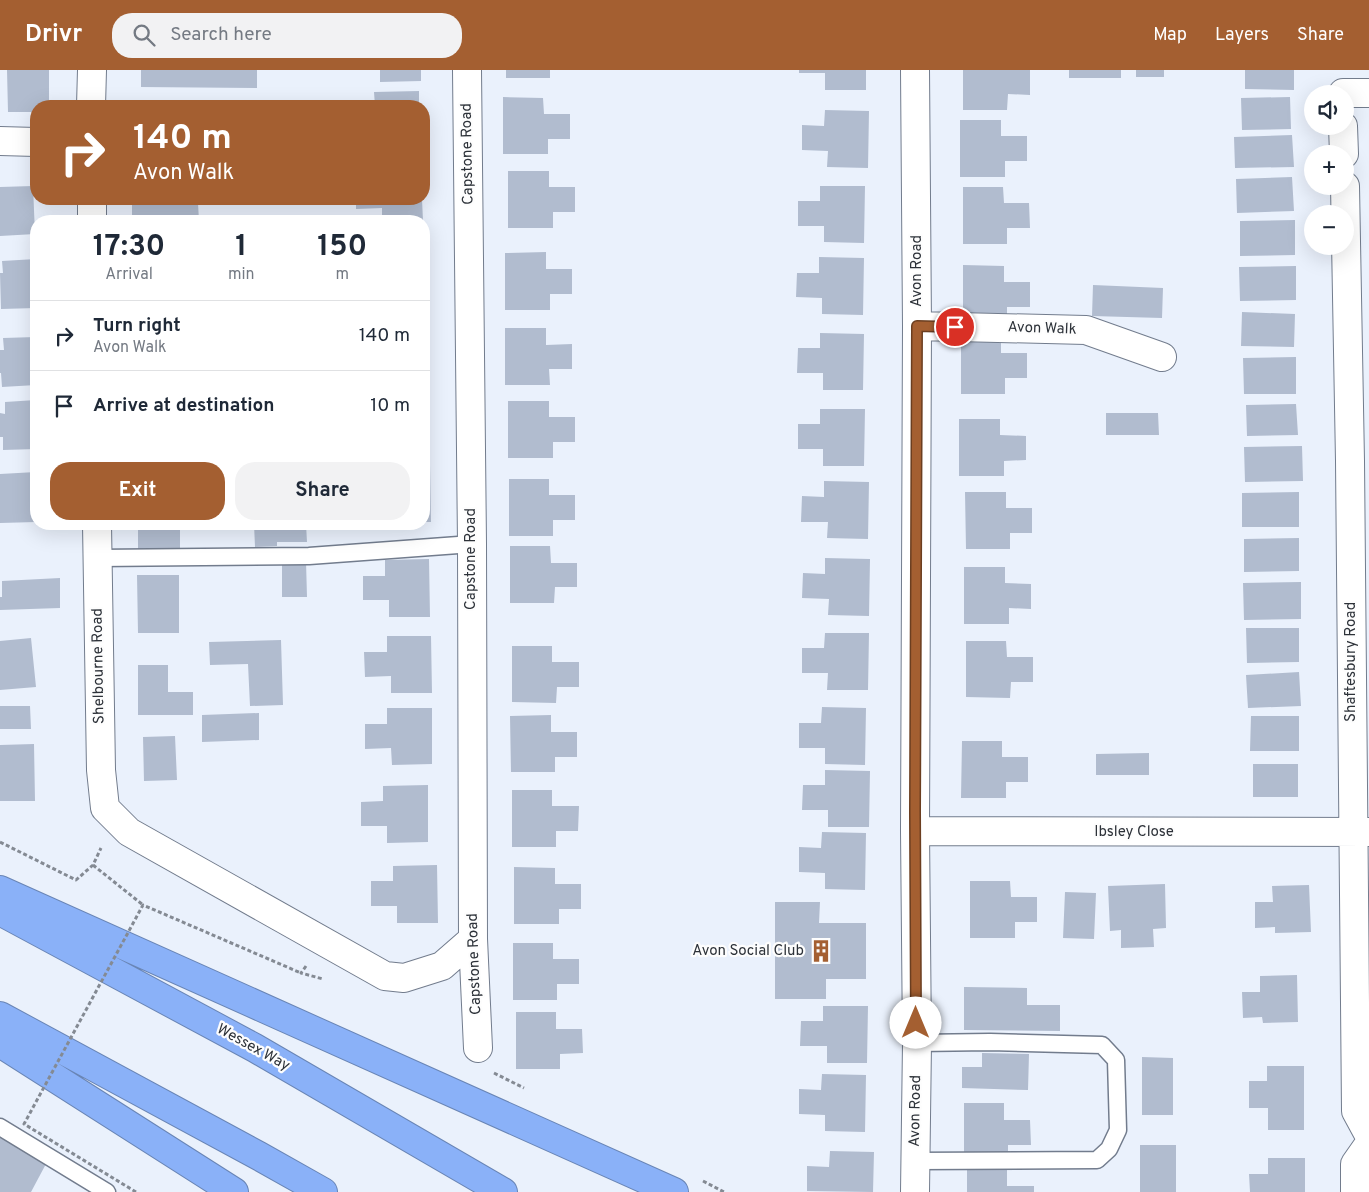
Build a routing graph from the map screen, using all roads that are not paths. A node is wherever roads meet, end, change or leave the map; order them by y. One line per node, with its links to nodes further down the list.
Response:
1 (92, 70): 8 (street)
2 (467, 70): 16 (street, Capstone Road)
3 (915, 70): 12 (street, Avon Road)
4 (1343, 70): 5 (street)
5 (1343, 85)
6 (1369, 93): 7 (street)
7 (1354, 94)
8 (91, 100)
9 (0, 141): 10 (street)
10 (30, 142)
11 (1345, 195): 14 (street, Shaftesbury Road)
12 (917, 326): 13 (street, Avon Walk); 18 (street, Avon Road)
13 (1162, 357)
14 (1359, 461): 19 (street, Shaftesbury Road)
15 (97, 530): 17 (street, Shelbourne Road)
16 (472, 544): 17 (lane); 22 (street, Capstone Road)
17 (98, 558): 22 (street, Shelbourne Road)
18 (915, 831): 19 (street, Ibsley Close); 24 (street, Avon Road)
19 (1361, 832): 28 (street, Shaftesbury Road)
20 (0, 890): 35 (highway)
21 (0, 911): 34 (highway, Wessex Way)
22 (473, 939): 26 (street, Capstone Road)
23 (0, 1016): 33 (highway)
24 (917, 1042): 30 (street, Avon Road); 30 (lane)
25 (0, 1043): 32 (highway)
26 (478, 1048)
27 (0, 1127): 31 (lane)
28 (1369, 1135)
29 (1369, 1144): 37 (street)
30 (916, 1162): 36 (street, Avon Road)
31 (107, 1192)
32 (234, 1192)
33 (322, 1192)
34 (503, 1192)
35 (674, 1192)
36 (915, 1192)
37 (1355, 1192)

